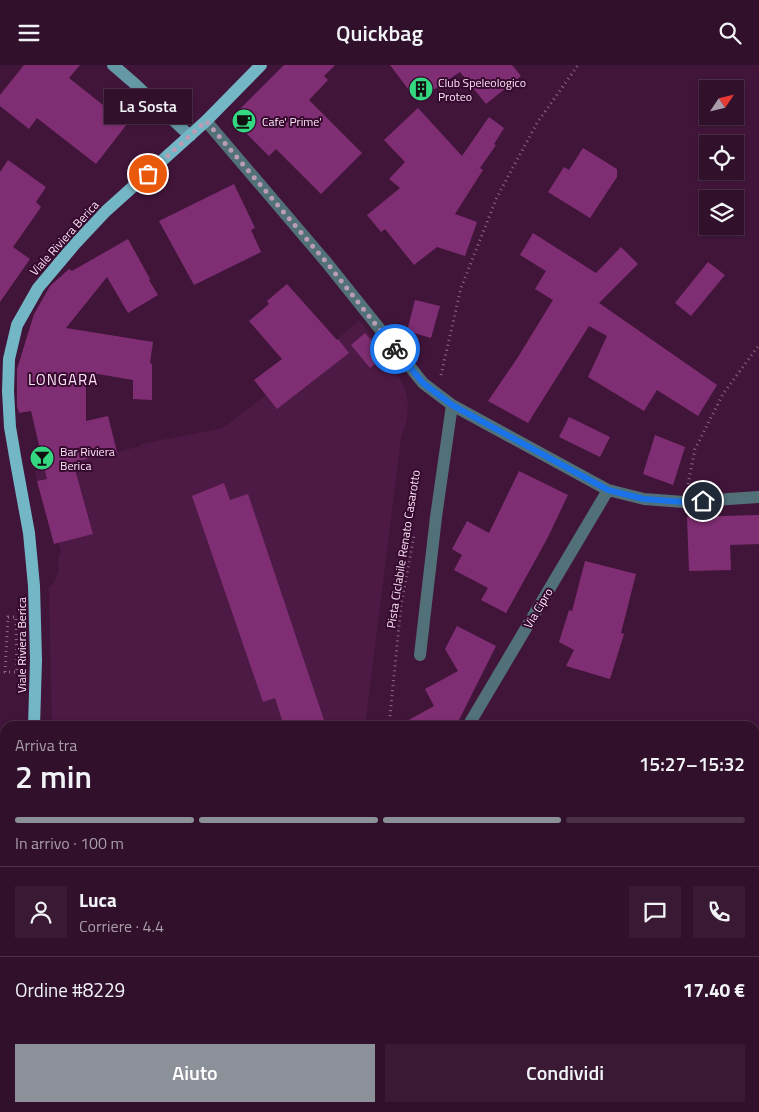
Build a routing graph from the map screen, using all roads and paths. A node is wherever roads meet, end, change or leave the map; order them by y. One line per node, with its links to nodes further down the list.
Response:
1 (113, 65): 5 (main road)
2 (261, 65): 4 (main road, Viale Riviera Berica)
3 (578, 65): 7 (path)
4 (206, 121): 5 (main road, Viale Riviera Berica); 8 (street)
5 (190, 136): 15 (main road, Viale Riviera Berica)
6 (759, 345): 11 (path)
7 (439, 382)
8 (452, 405): 9 (street); 14 (street)
9 (608, 490): 11 (street); 17 (street, Via Cipro)
10 (759, 497): 11 (street)
11 (684, 502)
12 (415, 529): 16 (path, Pista Ciclabile Renato Casarotto)
13 (8, 617): 13 (path)
14 (420, 655)
15 (34, 721)
16 (389, 721)
17 (471, 721)

